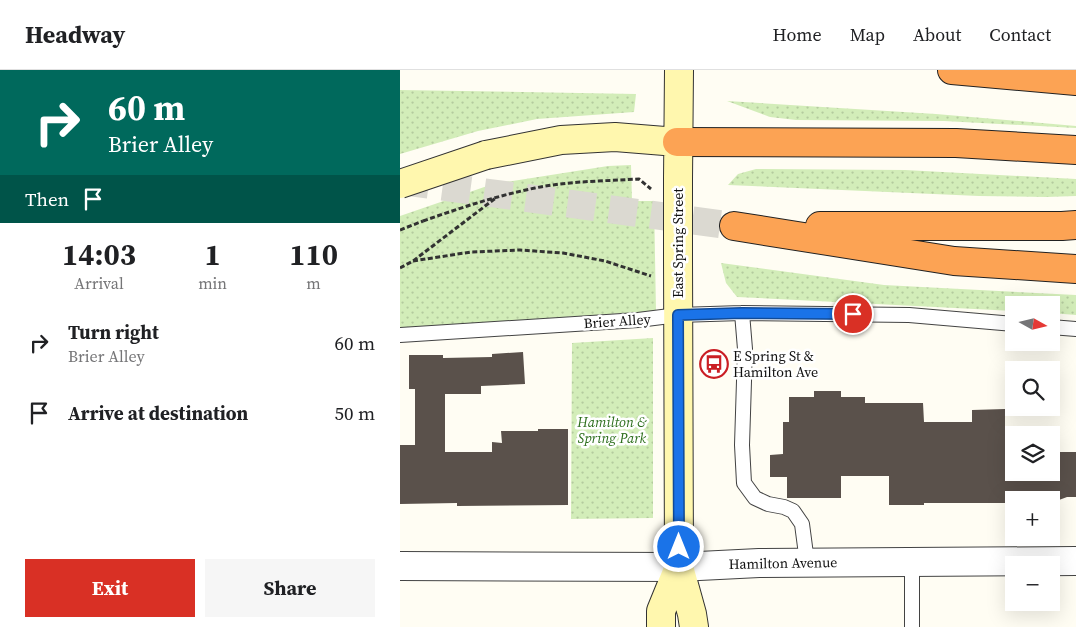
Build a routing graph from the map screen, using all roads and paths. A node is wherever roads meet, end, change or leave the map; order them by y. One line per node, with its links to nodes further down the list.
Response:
1 (679, 70): 4 (street, East Spring Street)
2 (952, 70): 3 (highway)
3 (1076, 82)
4 (677, 142): 5 (highway); 6 (street, bridge); 7 (street, East Spring Street)
5 (1076, 150)
6 (400, 184)
7 (668, 186): 8 (path, bridge); 16 (street, East Spring Street, bridge)
8 (497, 197): 10 (path, bridge); 11 (path)
9 (1076, 225): 13 (highway)
10 (400, 230)
11 (413, 261): 12 (path); 14 (path)
12 (400, 268)
13 (1076, 269)
14 (659, 278)
15 (742, 313): 16 (lane, Brier Alley); 17 (lane, Brier Alley); 22 (lane)
16 (678, 315): 20 (lane, Brier Alley); 25 (street, East Spring Street)
17 (1005, 323)
18 (1060, 328): 19 (lane)
19 (1076, 329)
20 (400, 335)
21 (1076, 561): 23 (street, Hamilton Avenue)
22 (807, 562): 23 (street, Hamilton Avenue); 25 (street, Hamilton Avenue)
23 (912, 562): 28 (lane)
24 (400, 566): 25 (street, Hamilton Avenue)
25 (678, 567): 26 (street); 27 (street)
26 (661, 627)
27 (694, 627)
28 (912, 627)

